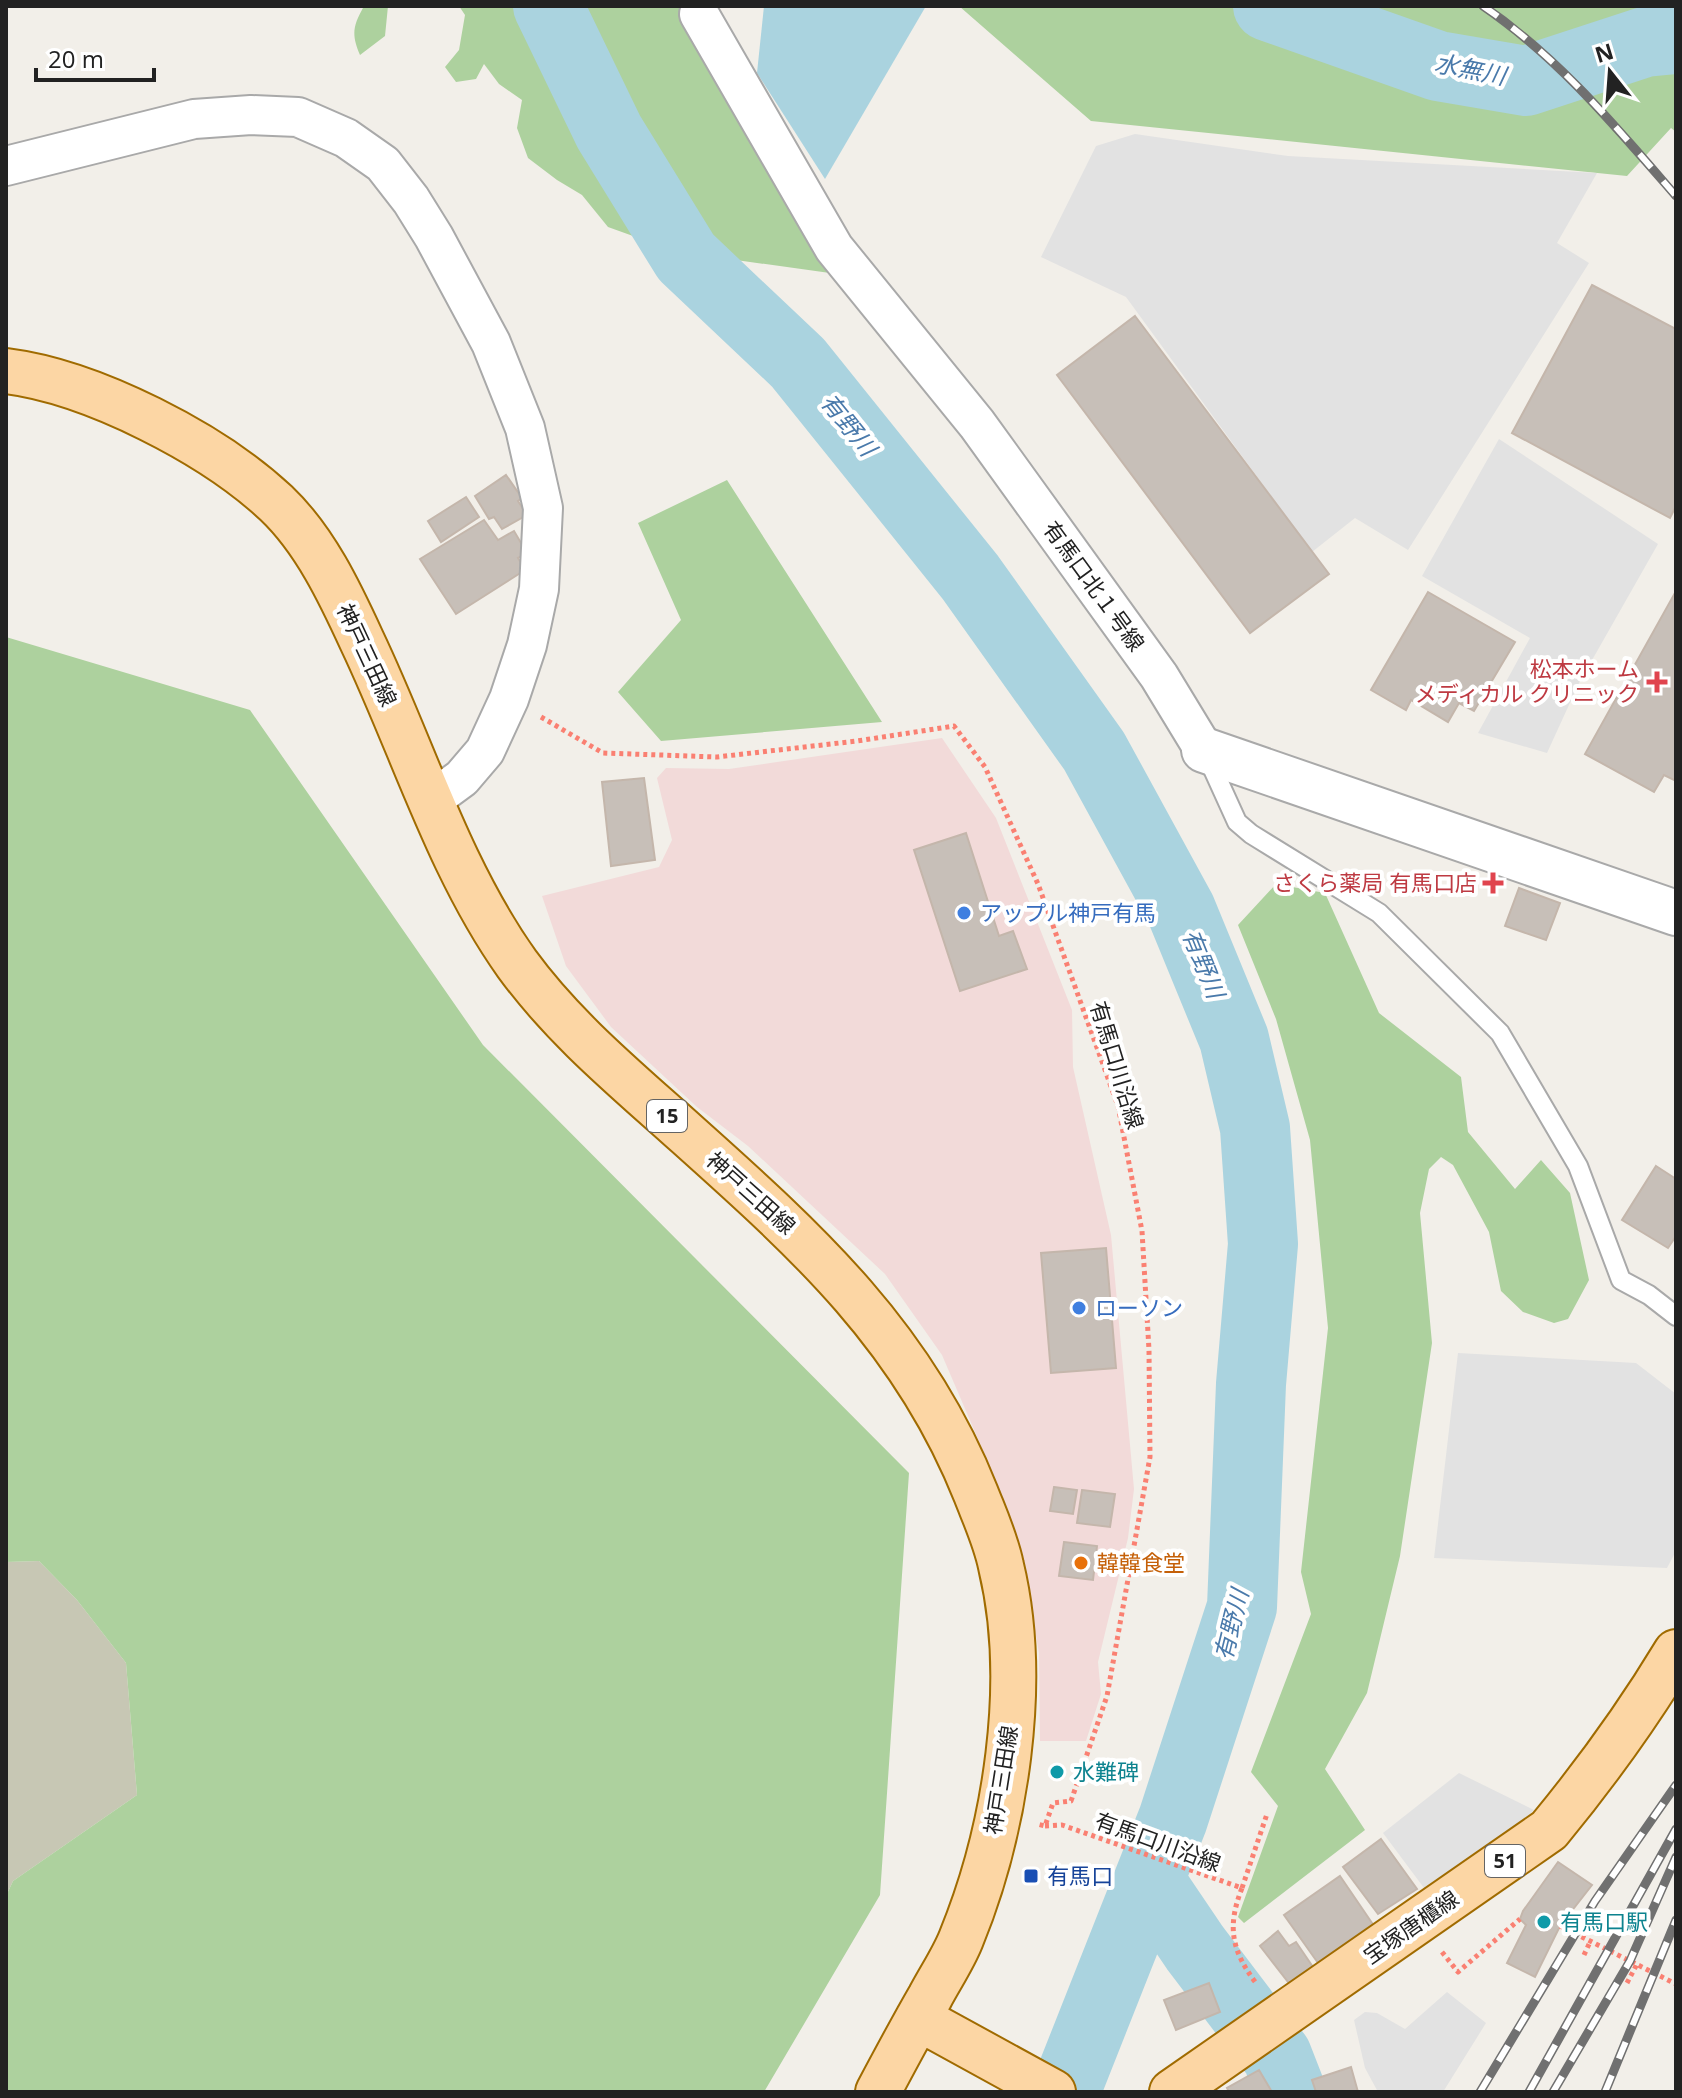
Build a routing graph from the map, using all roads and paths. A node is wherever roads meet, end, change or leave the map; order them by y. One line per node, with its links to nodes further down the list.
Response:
1 (699, 14): 5 (street, 有馬口北１号線)
2 (6, 166): 4 (street)
3 (6, 371): 6 (main road, 神戸三田線 / 15)
4 (509, 699): 6 (street); 12 (path, 有馬口川沿線)
5 (1204, 750): 7 (street); 8 (lane)
6 (432, 800): 10 (main road, 神戸三田線 / 15)
7 (1676, 913)
8 (1676, 1316)
9 (1676, 1652): 15 (main road, 宝塚唐櫃線 / 51)
10 (998, 1812): 12 (path); 23 (main road, 神戸三田線 / 15)
11 (1267, 1814): 13 (path)
12 (1045, 1826): 13 (path, 有馬口川沿線)
13 (1242, 1888): 22 (path, 有馬口川沿線)
14 (1520, 1919): 15 (path)
15 (1417, 1923): 22 (main road, 宝塚唐櫃線 / 51)
16 (1560, 1926): 17 (path)
17 (1590, 1942): 18 (path); 19 (path)
18 (1584, 1955)
19 (1637, 1964): 20 (path); 21 (path)
20 (1627, 1983)
21 (1676, 1984)
22 (1281, 2016): 26 (main road, 宝塚唐櫃線 / 51)
23 (918, 2018): 24 (main road, 神戸三田線 / 15); 25 (main road)
24 (878, 2092)
25 (1053, 2092)
26 (1172, 2092)

